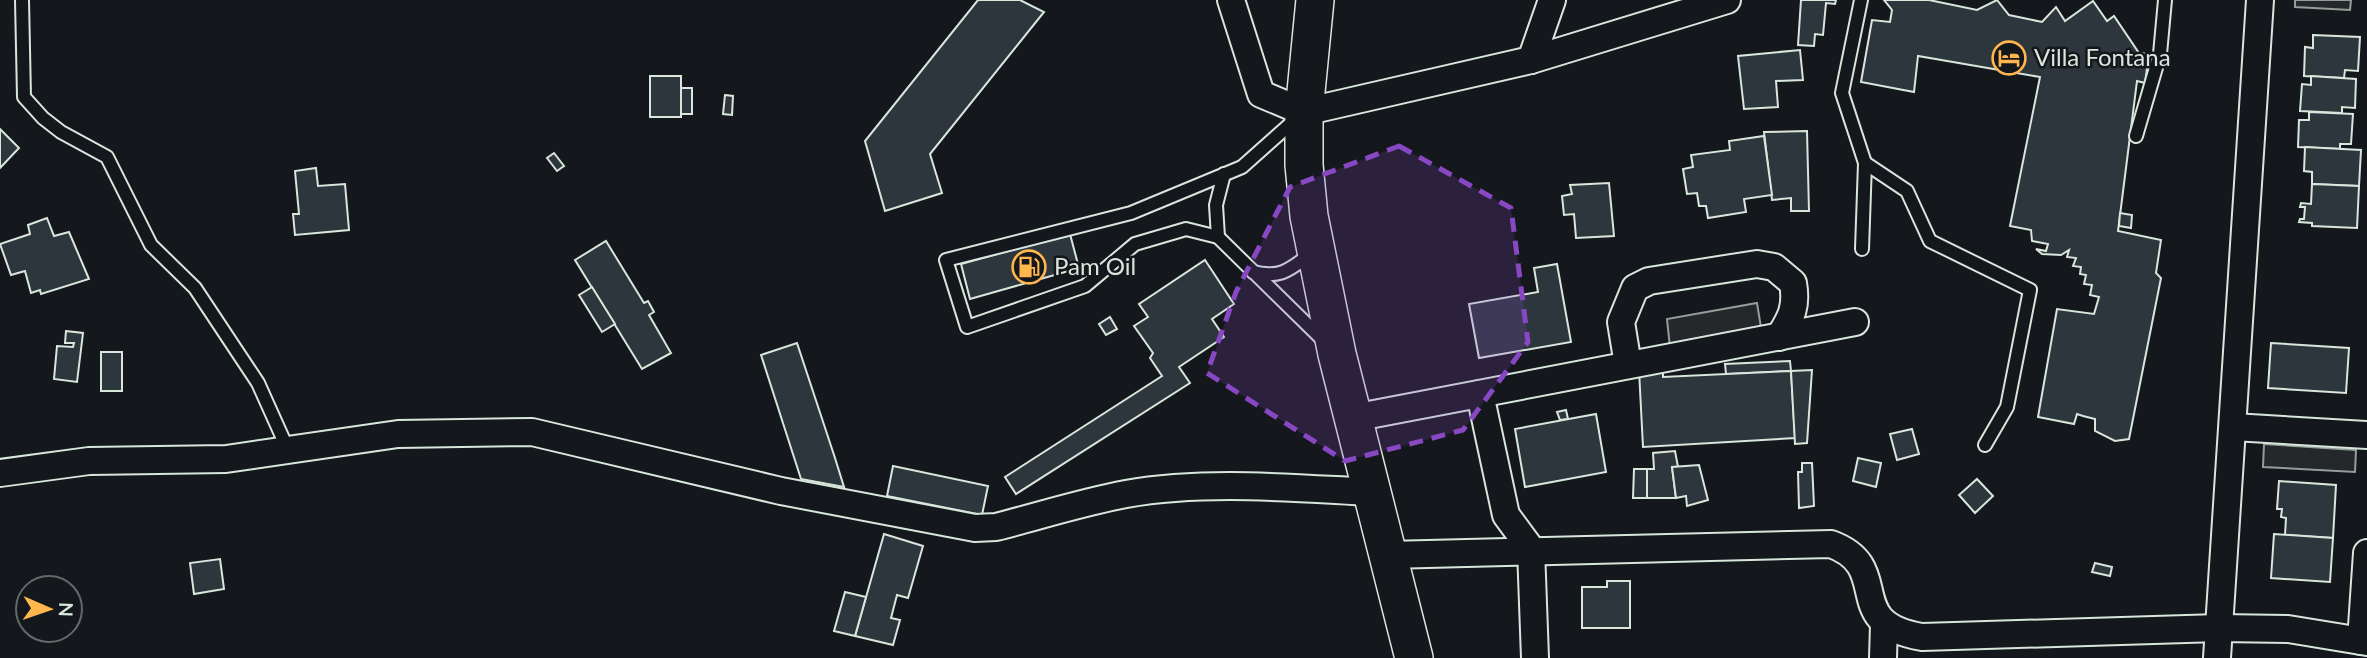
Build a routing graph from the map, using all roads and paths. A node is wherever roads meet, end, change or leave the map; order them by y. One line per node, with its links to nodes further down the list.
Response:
1 (22, 0): 28 (lane)
2 (1231, 0): 11 (street)
3 (1315, 0): 11 (main road)
4 (1552, 0): 10 (street)
5 (1727, 0): 9 (street)
6 (1861, 0): 13 (lane)
7 (2165, 0): 12 (lane)
8 (2260, 0): 25 (street)
9 (1699, 5): 10 (street)
10 (1531, 60): 11 (street)
11 (1304, 112): 14 (lane); 17 (main road)
12 (2136, 136)
13 (1865, 163): 16 (lane); 27 (lane)
14 (1224, 174): 15 (lane); 15 (lane)
15 (1218, 237): 18 (lane)
16 (1862, 249)
17 (1315, 251): 18 (lane); 21 (main road)
18 (1253, 272): 21 (lane)
19 (1855, 322): 20 (street)
20 (1779, 337): 22 (street); 22 (street)
21 (1338, 354): 24 (main road)
22 (1628, 365): 23 (street)
23 (1480, 394): 24 (street); 31 (street)
24 (1353, 418): 30 (main road)
25 (2233, 428): 26 (street); 35 (street)
26 (2367, 435)
27 (1985, 445)
28 (289, 452): 29 (street); 30 (street)
29 (0, 473)
30 (1371, 492): 33 (main road)
31 (1531, 549): 33 (street); 34 (street); 38 (street)
32 (2367, 553): 36 (street)
33 (1388, 555): 37 (main road)
34 (1884, 625): 35 (street); 39 (street)
35 (2219, 628): 36 (street); 40 (street)
36 (2364, 641)
37 (1414, 658)
38 (1535, 658)
39 (1883, 658)
40 (2217, 658)

